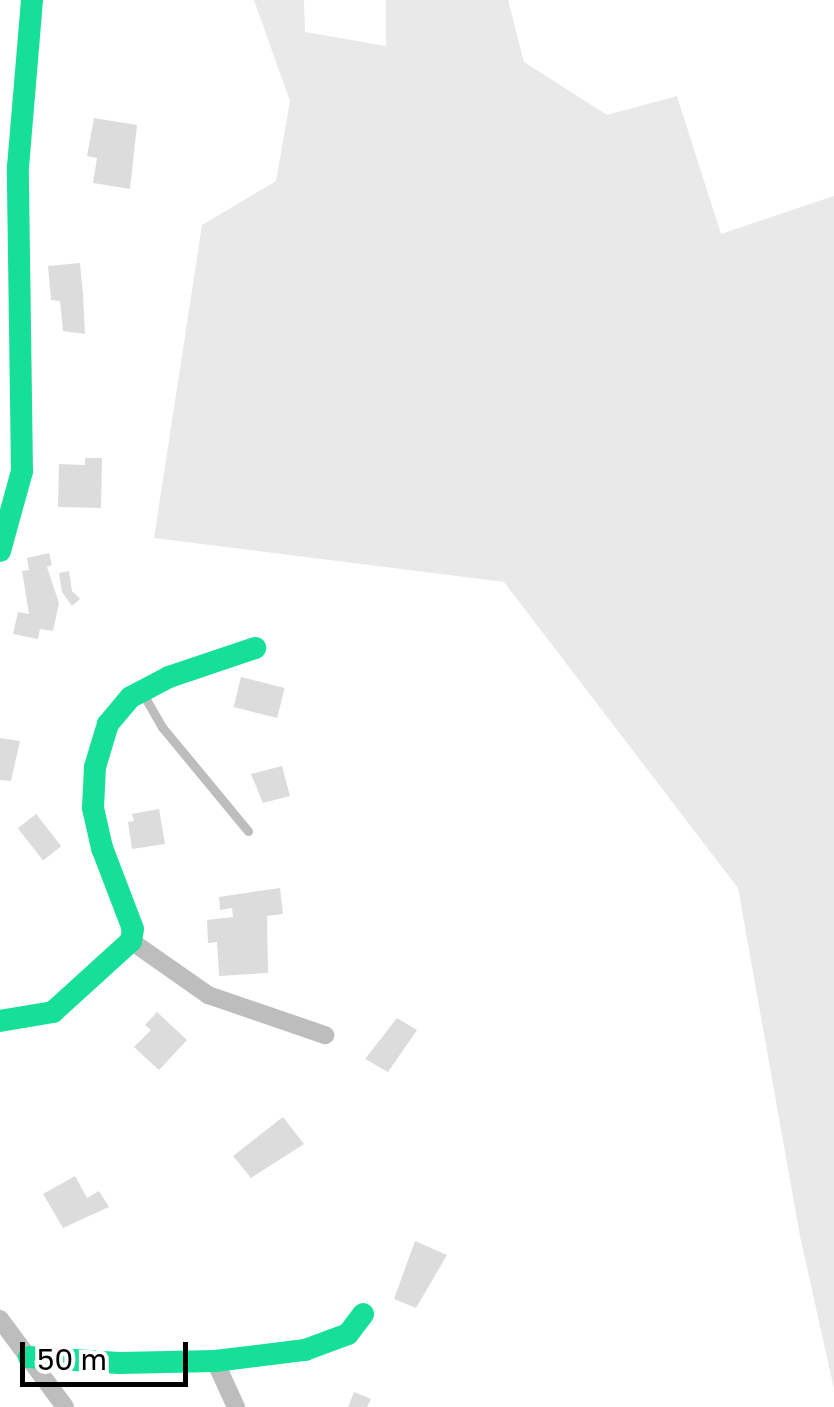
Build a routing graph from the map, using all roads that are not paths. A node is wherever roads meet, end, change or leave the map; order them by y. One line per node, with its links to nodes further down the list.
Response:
1 (32, 0): 2 (street)
2 (0, 551)
3 (255, 648): 4 (street)
4 (141, 692): 5 (lane); 6 (street)
5 (248, 831)
6 (131, 942): 7 (street); 8 (street)
7 (0, 1021)
8 (325, 1035)
9 (363, 1314): 12 (street)
10 (0, 1319): 11 (street)
11 (29, 1358): 12 (street); 13 (street)
12 (215, 1361): 14 (street)
13 (66, 1407)
14 (236, 1407)

